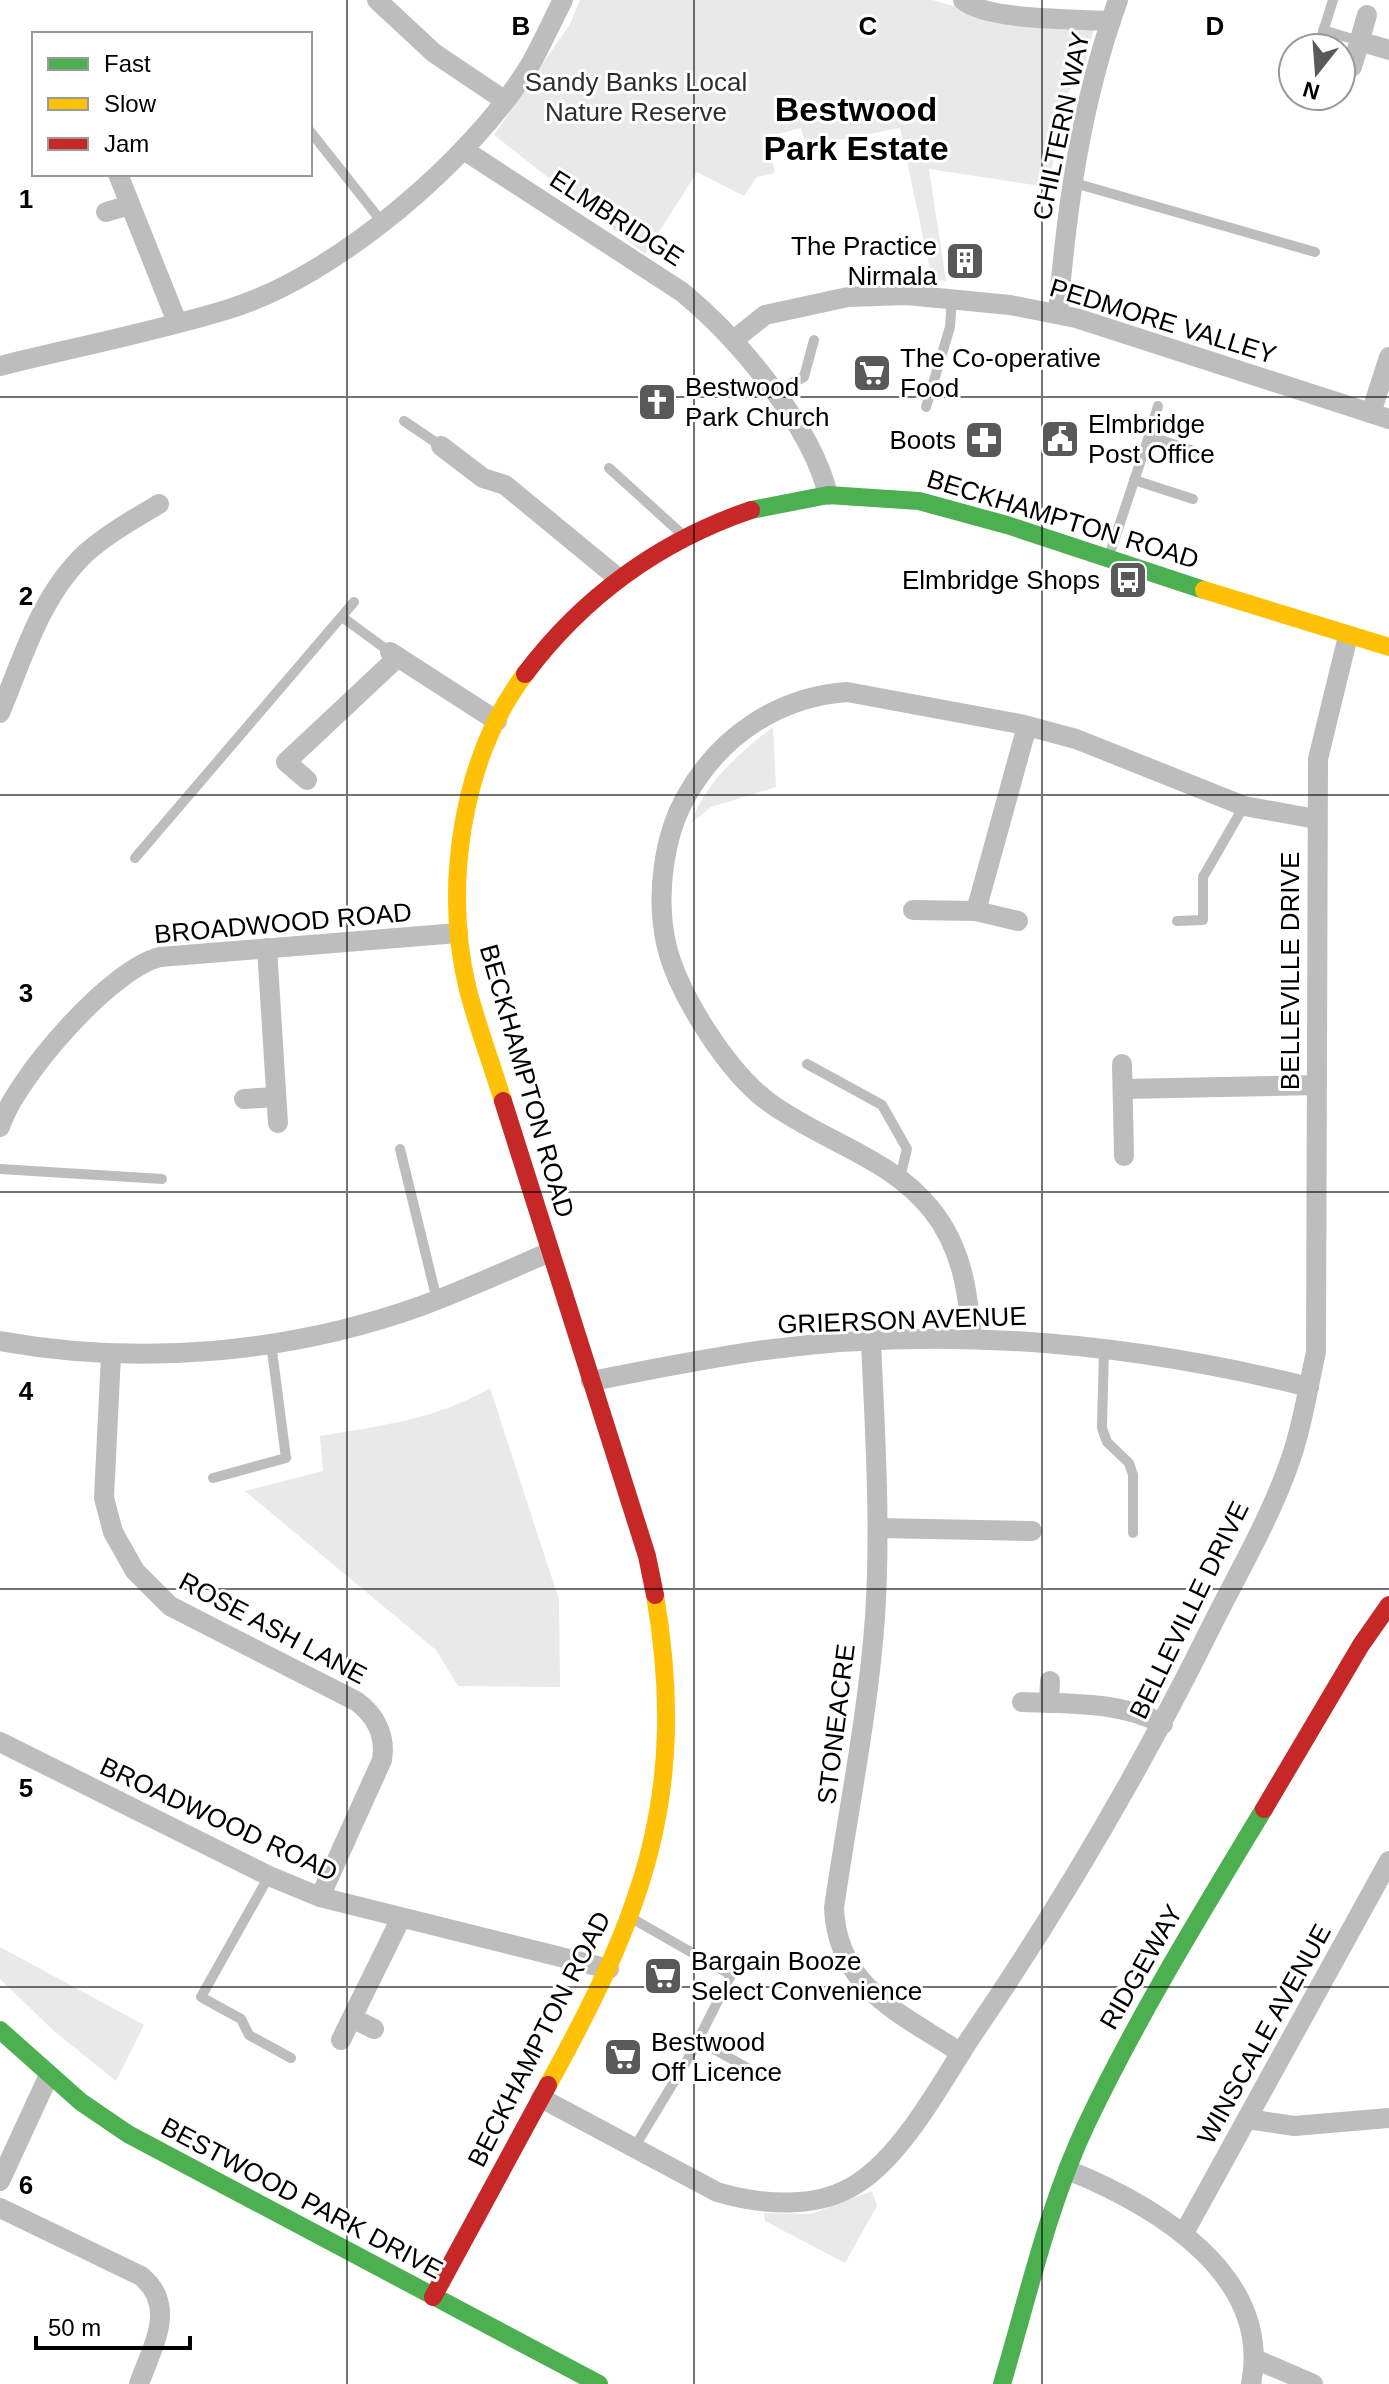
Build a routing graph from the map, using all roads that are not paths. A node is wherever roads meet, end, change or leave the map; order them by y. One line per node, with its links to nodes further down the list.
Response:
1 (377, 0): 12 (street)
2 (563, 0): 12 (street)
3 (963, 0): 7 (street)
4 (1118, 0): 7 (street, CHILTERN WAY)
5 (1333, 0): 8 (lane)
6 (1367, 15): 9 (street)
7 (1111, 21): 16 (street, CHILTERN WAY)
8 (1323, 30): 9 (lane)
9 (1359, 41): 10 (street); 11 (street)
10 (1357, 48)
11 (1389, 50)
12 (504, 100): 14 (street)
13 (312, 134): 19 (lane)
14 (464, 150): 19 (street); 24 (street, ELMBRIDGE)
15 (119, 176): 17 (street)
16 (1070, 182): 20 (lane); 22 (street, CHILTERN WAY)
17 (130, 205): 18 (street); 23 (street)
18 (106, 212)
19 (382, 222): 23 (street)
20 (1315, 252)
21 (952, 298): 22 (street, PEDMORE VALLEY); 24 (street, PEDMORE VALLEY); 30 (lane)
22 (1058, 313): 31 (street, PEDMORE VALLEY)
23 (177, 322): 27 (street)
24 (735, 339): 28 (street, ELMBRIDGE)
25 (814, 340): 28 (lane)
26 (1389, 357): 31 (street)
27 (0, 366)
28 (773, 393): 38 (street, ELMBRIDGE)
29 (1158, 406): 33 (lane)
30 (926, 407)
31 (1380, 416)
32 (404, 421): 34 (lane)
33 (1149, 436): 35 (lane); 37 (lane)
34 (441, 446): 43 (street)
35 (1205, 455)
36 (609, 468): 41 (lane)
37 (1134, 480): 39 (lane); 42 (lane)
38 (828, 495): 41 (street, BECKHAMPTON ROAD); 42 (street, BECKHAMPTON ROAD)
39 (1193, 499)
40 (159, 504): 49 (street)
41 (685, 538): 43 (street, BECKHAMPTON ROAD)
42 (1109, 558): 46 (street, BECKHAMPTON ROAD)
43 (618, 578): 51 (street, BECKHAMPTON ROAD)
44 (354, 602): 45 (lane)
45 (342, 617): 48 (lane); 56 (lane)
46 (1348, 636): 47 (street, BECKHAMPTON ROAD); 55 (street, BELLEVILLE DRIVE)
47 (1389, 647)
48 (394, 654): 51 (street); 53 (street)
49 (5, 687): 50 (street)
50 (0, 713)
51 (497, 721): 61 (street, BECKHAMPTON ROAD)
52 (1027, 726): 54 (street); 58 (street); 74 (street)
53 (307, 780)
54 (1244, 806): 55 (street); 60 (lane)
55 (1316, 819): 65 (street, BELLEVILLE DRIVE)
56 (135, 858)
57 (913, 910): 58 (street)
58 (976, 911): 59 (street)
59 (1018, 921)
60 (1177, 921)
61 (458, 933): 62 (street, BROADWOOD ROAD); 76 (street, BECKHAMPTON ROAD)
62 (267, 948): 67 (street); 70 (street, BROADWOOD ROAD)
63 (807, 1064): 74 (lane)
64 (1122, 1064): 66 (street)
65 (1317, 1085): 66 (street); 85 (street, BELLEVILLE DRIVE)
66 (1123, 1089): 72 (street)
67 (276, 1097): 68 (street); 69 (street)
68 (244, 1099)
69 (278, 1123)
70 (0, 1127)
71 (400, 1149): 77 (lane)
72 (1124, 1156)
73 (0, 1169): 75 (lane)
74 (900, 1177): 78 (street)
75 (162, 1179)
76 (550, 1252): 77 (street); 84 (street, BECKHAMPTON ROAD)
77 (437, 1300): 81 (street)
78 (972, 1339): 80 (street, GRIERSON AVENUE); 82 (street, GRIERSON AVENUE)
79 (0, 1341): 83 (street)
80 (871, 1342): 84 (street, GRIERSON AVENUE); 87 (street, STONEACRE)
81 (271, 1343): 83 (street); 86 (lane)
82 (1104, 1348): 85 (street, GRIERSON AVENUE); 89 (lane)
83 (111, 1355): 98 (street, ROSE ASH LANE)
84 (591, 1381): 99 (street, BECKHAMPTON ROAD)
85 (1309, 1387): 94 (street, BELLEVILLE DRIVE)
86 (213, 1478)
87 (878, 1528): 88 (street); 107 (street, STONEACRE)
88 (1032, 1531)
89 (1133, 1533)
90 (1389, 1605): 115 (street, RIDGEWAY)
91 (1050, 1681): 93 (street)
92 (1022, 1702): 93 (street)
93 (1049, 1703): 94 (street)
94 (1163, 1724): 107 (street, BELLEVILLE DRIVE)
95 (0, 1742): 97 (street, BROADWOOD ROAD)
96 (1389, 1861): 113 (street, WINSCALE AVENUE)
97 (269, 1876): 98 (street, BROADWOOD ROAD); 108 (lane)
98 (320, 1897): 100 (street, BROADWOOD ROAD)
99 (631, 1918): 101 (street, BECKHAMPTON ROAD); 106 (lane)
100 (400, 1920): 101 (street, BROADWOOD ROAD); 102 (street)
101 (609, 1969): 111 (street, BECKHAMPTON ROAD)
102 (352, 2018): 103 (street); 105 (street)
103 (374, 2029)
104 (0, 2030): 109 (street, BESTWOOD PARK DRIVE)
105 (341, 2040)
106 (698, 2040): 110 (lane); 114 (lane)
107 (961, 2053): 114 (street, BELLEVILLE DRIVE)
108 (291, 2058)
109 (49, 2075): 116 (street); 119 (street, BESTWOOD PARK DRIVE)
110 (763, 2077)
111 (541, 2098): 114 (street, BELLEVILLE DRIVE); 119 (street, BECKHAMPTON ROAD)
112 (1389, 2118): 113 (street)
113 (1247, 2119): 118 (street, WINSCALE AVENUE)
114 (634, 2148)
115 (1068, 2170): 118 (street); 123 (street, RIDGEWAY)
116 (0, 2181)
117 (0, 2208): 121 (street)
118 (1184, 2233): 120 (street)
119 (433, 2297): 122 (street, BESTWOOD PARK DRIVE)
120 (1255, 2359): 124 (street); 125 (street)
121 (139, 2384)
122 (599, 2384)
123 (1002, 2384)
124 (1251, 2384)
125 (1313, 2384)

